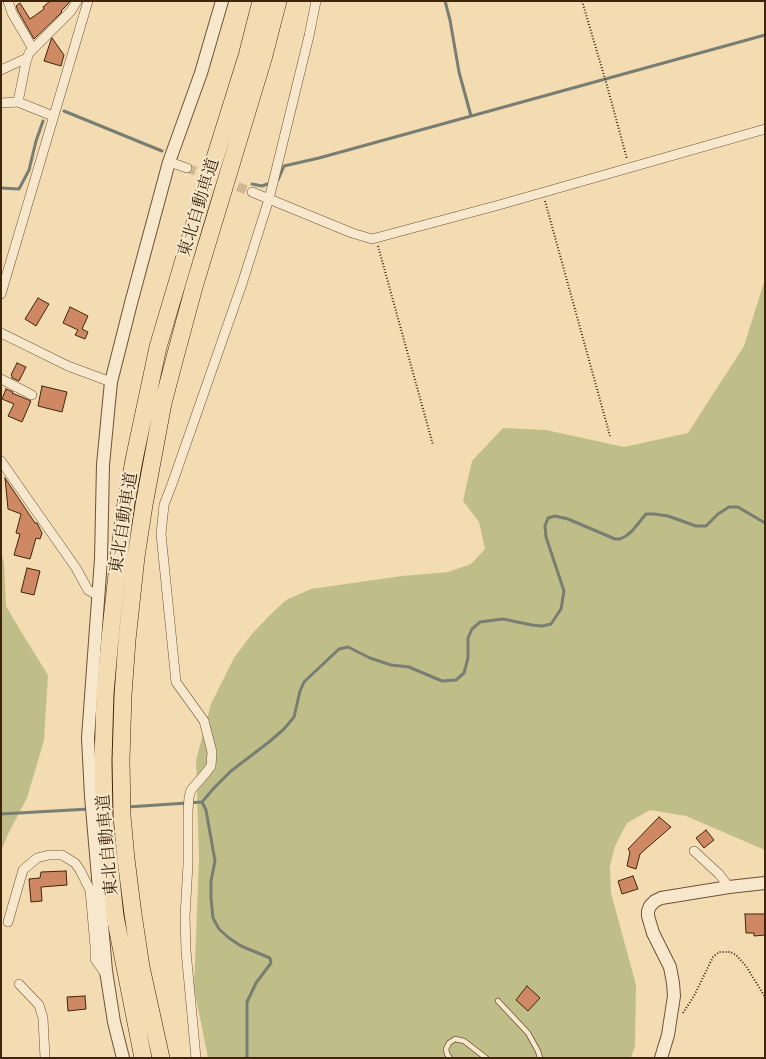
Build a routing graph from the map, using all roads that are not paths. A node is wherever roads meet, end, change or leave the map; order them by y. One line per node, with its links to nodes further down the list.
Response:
1 (8, 1): 8 (street)
2 (77, 1): 8 (street)
3 (88, 1): 13 (street)
4 (222, 1): 15 (street)
5 (261, 1): 35 (highway, 東北自動車道)
6 (278, 1): 36 (highway, 東北自動車道)
7 (316, 1): 18 (street)
8 (33, 49): 9 (street)
9 (28, 58): 10 (street); 11 (street)
10 (2, 66)
11 (18, 102): 12 (street); 13 (street)
12 (1, 103)
13 (53, 116): 19 (street)
14 (765, 129): 18 (street)
15 (169, 162): 16 (street); 22 (street)
16 (187, 168)
17 (252, 192): 18 (street)
18 (269, 199): 37 (street)
19 (1, 294)
20 (1, 333): 22 (street)
21 (1, 379): 23 (street)
22 (111, 382): 25 (street)
23 (32, 395)
24 (1, 461): 25 (street)
25 (99, 596): 30 (street)
26 (694, 851): 28 (street)
27 (765, 883): 28 (street)
28 (729, 888): 41 (street)
29 (8, 922): 30 (street)
30 (107, 976): 34 (street)
31 (19, 984): 33 (street)
32 (498, 1002): 40 (lane)
33 (45, 1058)
34 (123, 1058)
35 (143, 1058)
36 (161, 1058)
37 (196, 1058)
38 (450, 1058): 39 (lane)
39 (486, 1058)
40 (540, 1058)
41 (661, 1058)

